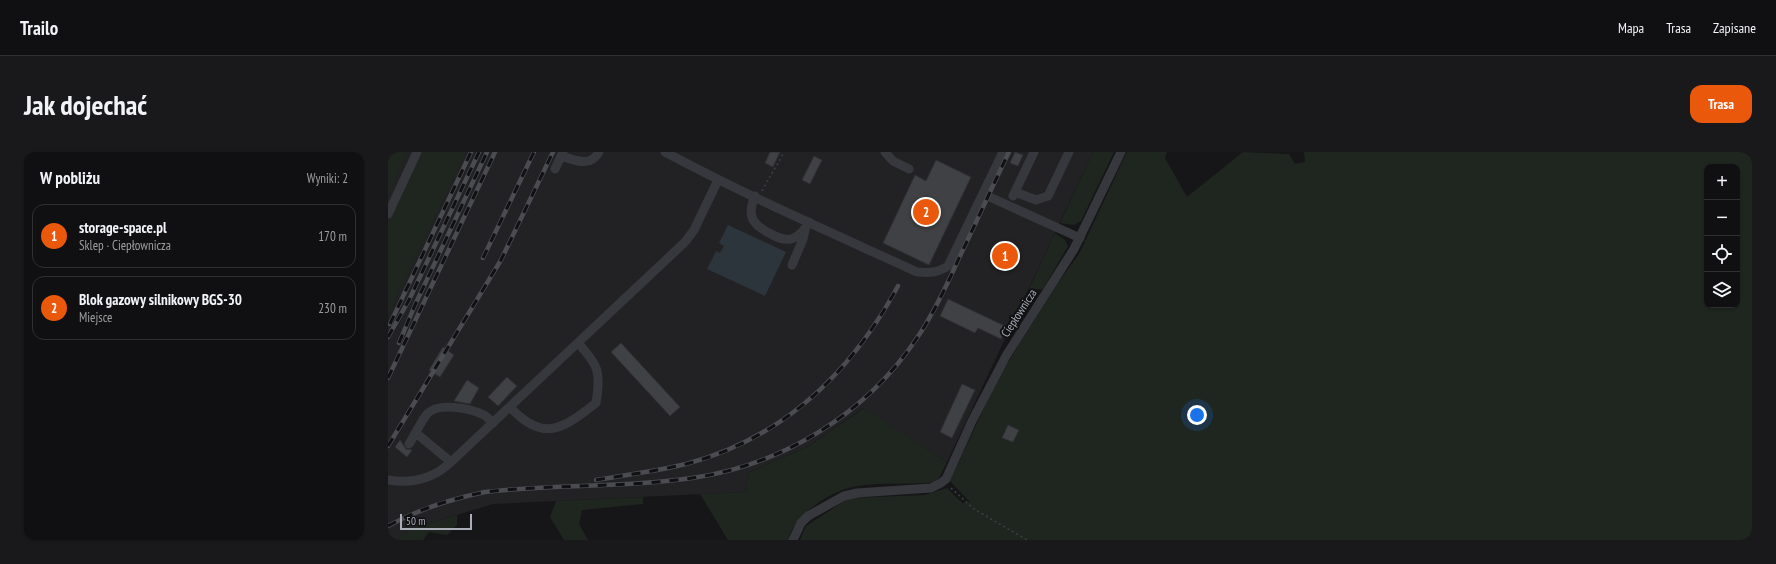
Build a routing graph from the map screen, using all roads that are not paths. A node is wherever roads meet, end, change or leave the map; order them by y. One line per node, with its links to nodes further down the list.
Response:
1 (417, 152): 15 (street)
2 (599, 152): 9 (street)
3 (665, 152): 12 (street)
4 (885, 152): 11 (street)
5 (1003, 152): 13 (street)
6 (1034, 152): 7 (street)
7 (1069, 152)
8 (1121, 152): 17 (street, Ciepłownicza)
9 (562, 154): 10 (street)
10 (555, 169)
11 (909, 169)
12 (718, 180): 14 (street); 19 (street)
13 (983, 194): 16 (street); 17 (street)
14 (757, 197): 16 (street); 16 (street)
15 (388, 214)
16 (807, 226): 18 (street)
17 (1080, 238): 26 (street, Ciepłownicza)
18 (792, 265)
19 (578, 343): 20 (street); 20 (street)
20 (510, 407): 21 (street)
21 (493, 423): 22 (street); 24 (street)
22 (416, 433): 23 (street); 24 (street)
23 (409, 444)
24 (451, 462): 25 (street)
25 (388, 480)
26 (793, 540)

